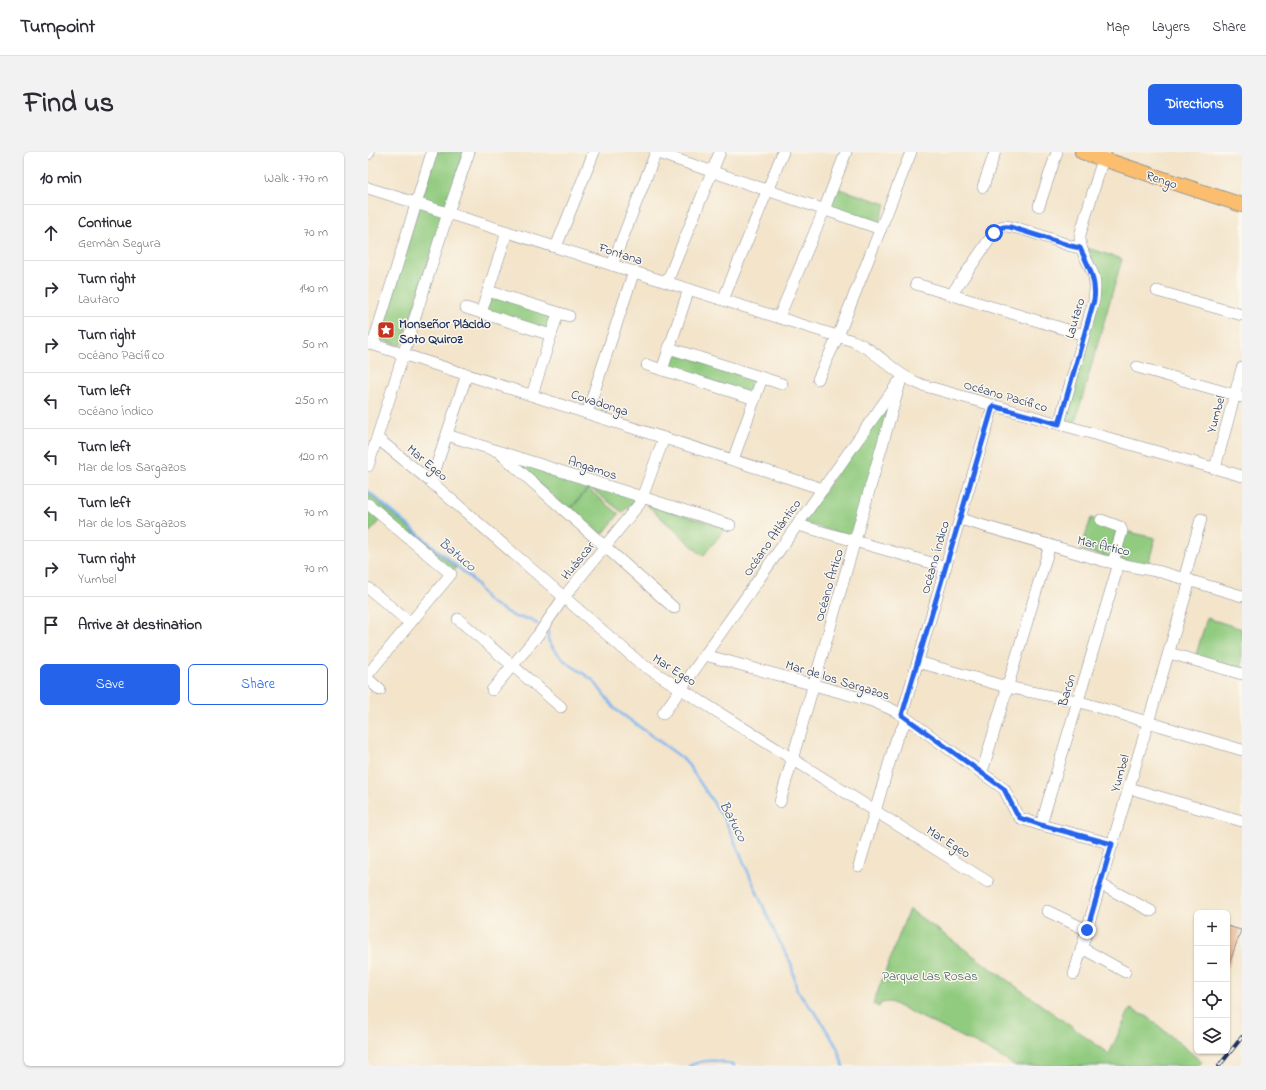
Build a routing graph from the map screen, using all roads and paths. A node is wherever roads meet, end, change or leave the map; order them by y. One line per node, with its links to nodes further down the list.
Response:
1 (432, 152): 17 (street)
2 (469, 152): 21 (street)
3 (594, 152): 24 (street)
4 (656, 152): 13 (street); 26 (street)
5 (720, 152): 13 (street)
6 (782, 152): 16 (street)
7 (846, 152): 20 (street)
8 (911, 152): 22 (street)
9 (995, 152): 14 (street)
10 (1057, 152): 19 (street)
11 (1082, 152): 12 (main road, Rengo)
12 (1103, 155): 18 (main road, Rengo); 25 (street, Lautaro)
13 (712, 171): 16 (street); 28 (street)
14 (983, 187)
15 (368, 188): 17 (street, Fontana)
16 (767, 190): 20 (street); 34 (street)
17 (417, 203): 21 (street, Fontana); 42 (street)
18 (1242, 205)
19 (1039, 206)
20 (824, 210): 22 (street); 38 (street)
21 (448, 213): 23 (street, Fontana); 45 (street)
22 (881, 229): 41 (street)
23 (507, 232): 24 (street, Fontana); 31 (street)
24 (556, 247): 26 (street, Fontana)
25 (1080, 248): 33 (street); 39 (street, Lautaro)
26 (612, 265): 27 (street, Fontana)
27 (634, 272): 28 (street, Fontana); 59 (street)
28 (667, 282): 30 (street, Fontana)
29 (916, 284): 33 (street)
30 (689, 289): 34 (street, Fontana); 44 (street)
31 (488, 290): 36 (street); 40 (street)
32 (1157, 291): 37 (street)
33 (951, 295): 39 (street)
34 (723, 300): 38 (street, Fontana)
35 (466, 308): 36 (street)
36 (481, 313): 40 (street)
37 (1242, 315)
38 (779, 317): 41 (street, Fontana)
39 (1084, 334): 60 (street, Lautaro)
40 (551, 335): 55 (street)
41 (838, 336): 43 (street, Fontana); 53 (street)
42 (370, 343): 45 (street, Covadonga)
43 (865, 347): 51 (street, Océano Pacífico)
44 (669, 348): 49 (street); 52 (street)
45 (404, 354): 50 (street, Covadonga); 62 (street)
46 (647, 365): 49 (street)
47 (1137, 367): 56 (street)
48 (1242, 368): 56 (street, Yumbel)
49 (662, 370): 57 (street)
50 (467, 374): 55 (street, Covadonga); 61 (street)
51 (902, 376): 58 (street, Océano Pacífico); 70 (street, Océano Atlántico); 78 (street, Océano Ártico)
52 (762, 378): 54 (street); 57 (street)
53 (818, 379)
54 (782, 384)
55 (532, 395): 59 (street, Covadonga)
56 (1238, 396): 67 (street, Yumbel)
57 (755, 399): 65 (street)
58 (993, 406): 60 (street, Océano Pacífico); 73 (street, Océano Índico)
59 (587, 413): 63 (street, Covadonga)
60 (1059, 424): 67 (street, Océano Pacífico)
61 (447, 435): 64 (street, Angamos); 69 (street)
62 (377, 438): 66 (street); 69 (street, Mar Egeo)
63 (664, 438): 65 (street, Covadonga); 71 (street, Huáscar)
64 (498, 452): 71 (street, Angamos); 80 (street)
65 (733, 460): 70 (street, Covadonga)
66 (368, 466)
67 (1215, 468): 68 (street, Océano Pacífico)
68 (1242, 476)
69 (431, 482): 86 (street, Mar Egeo)
70 (823, 489): 77 (street, Océano Atlántico)
71 (643, 498): 76 (street, Angamos); 80 (street, Huáscar)
72 (368, 504): 89 (street)
73 (960, 519): 79 (street, Mar Ártico); 82 (street, Océano Índico)
74 (1201, 519): 83 (street, Yumbel)
75 (1101, 520): 81 (street, Barón)
76 (730, 525)
77 (798, 525): 78 (street); 91 (street, Océano Atlántico)
78 (855, 541): 82 (street); 97 (street, Océano Ártico)
79 (1050, 545): 81 (street, Mar Ártico); 98 (street)
80 (606, 547): 86 (street, Huáscar); 87 (street)
81 (1116, 563): 83 (street, Mar Ártico); 102 (street, Barón)
82 (946, 567): 92 (street, Océano Índico)
83 (1187, 580): 85 (street, Mar Ártico); 90 (street, Yumbel)
84 (368, 588): 89 (street)
85 (1242, 596)
86 (564, 598): 93 (street, Huáscar); 99 (street, Mar Egeo)
87 (674, 608)
88 (458, 619): 93 (street)
89 (410, 623): 94 (street)
90 (1169, 653): 95 (street); 106 (street, Yumbel)
91 (705, 655): 97 (street, Mar de los Sargazos); 99 (street, Océano Atlántico)
92 (918, 662): 98 (street); 105 (street, Océano Índico)
93 (513, 666): 101 (street, Huáscar); 103 (street)
94 (368, 674)
95 (1242, 674)
96 (368, 679): 100 (street)
97 (814, 685): 105 (street, Mar de los Sargazos); 108 (street, Océano Ártico)
98 (1007, 687): 102 (street); 109 (street)
99 (680, 689): 104 (street, Océano Atlántico); 108 (street, Mar Egeo)
100 (380, 690)
101 (492, 690)
102 (1077, 701): 106 (street); 114 (street, Barón)
103 (562, 707)
104 (663, 714)
105 (905, 717): 109 (street, Mar de los Sargazos); 112 (street, Océano Índico)
106 (1148, 722): 107 (street); 110 (street, Yumbel)
107 (1242, 750)
108 (793, 759): 111 (street, Océano Ártico); 112 (street, Mar Egeo)
109 (982, 772): 114 (street, Mar de los Sargazos)
110 (1129, 788): 113 (street); 115 (street, Yumbel)
111 (780, 802)
112 (875, 811): 116 (street, Océano Índico); 117 (street, Mar Egeo)
113 (1242, 821)
114 (1041, 825): 115 (street, Mar de los Sargazos)
115 (1112, 844): 118 (street, Yumbel)
116 (859, 866)
117 (988, 882)
118 (1100, 884): 120 (street); 121 (street, Yumbel)
119 (1047, 911): 121 (street)
120 (1152, 911)
121 (1087, 930): 122 (street, Yumbel)
122 (1082, 948): 123 (street); 124 (street, Yumbel)
123 (1125, 972)
124 (1074, 974)

